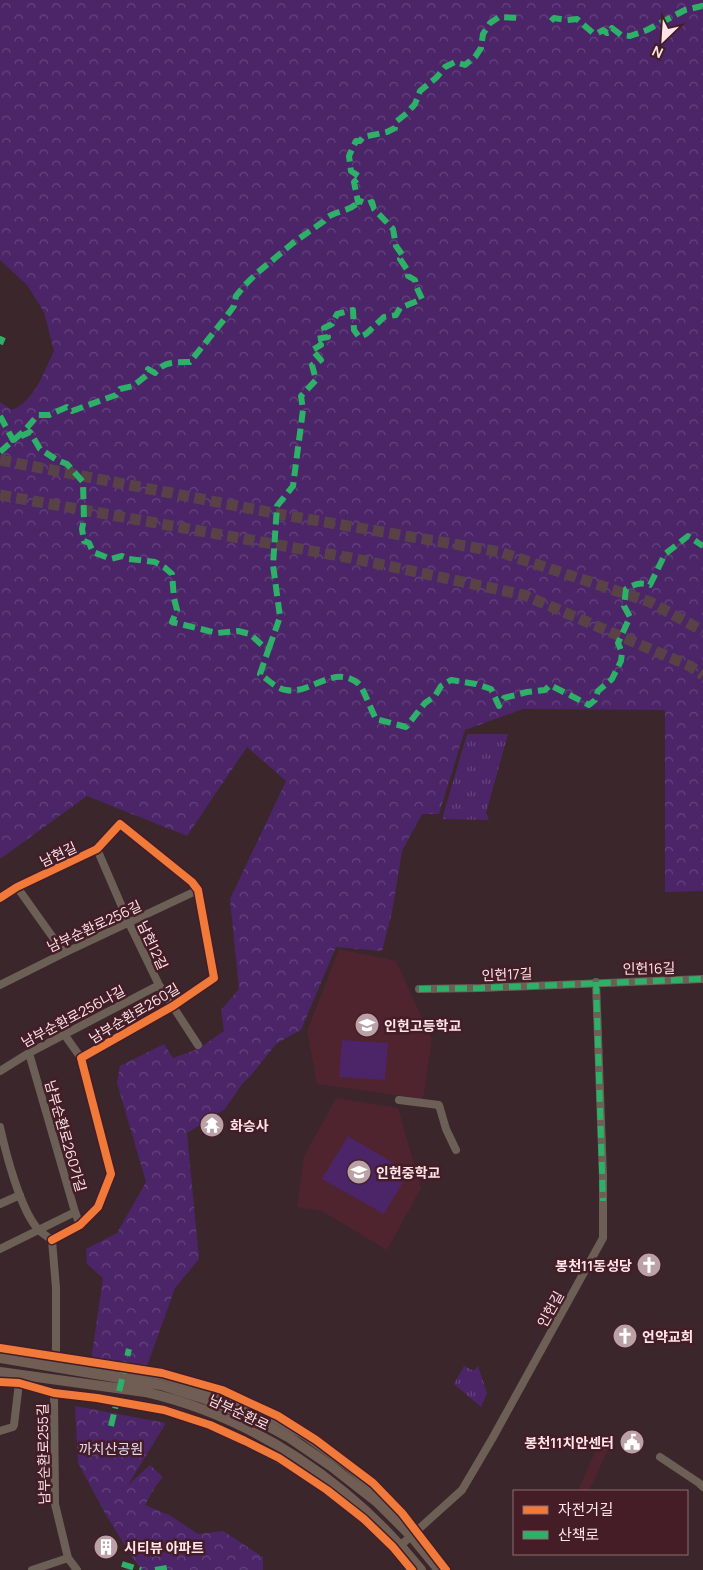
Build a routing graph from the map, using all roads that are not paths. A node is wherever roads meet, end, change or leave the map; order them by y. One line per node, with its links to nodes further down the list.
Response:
1 (97, 850): 2 (street, 남현길); 3 (street, 남현길); 5 (street, 남현12길)
2 (18, 887): 4 (street, 남현길); 6 (street)
3 (198, 890): 5 (street, 남부순환로256길); 12 (street, 남부순환로260길)
4 (0, 898)
5 (129, 923): 6 (street, 남부순환로256길); 10 (street, 남현12길)
6 (64, 953): 9 (street, 남부순환로256길)
7 (703, 979): 8 (street, 인헌16길)
8 (596, 982): 11 (street, 인헌17길); 36 (street, 인헌길)
9 (0, 985)
10 (159, 986): 12 (street, 남현12길); 13 (street, 남부순환로256나길)
11 (419, 988)
12 (173, 1006): 14 (street, 남현12길); 16 (street, 남부순환로260길)
13 (64, 1034): 15 (street, 남부순환로256나길); 16 (street, 남부순환로260길)
14 (198, 1045)
15 (29, 1053): 17 (street, 남부순환로256나길); 23 (street, 남부순환로260가길)
16 (81, 1058): 24 (street, 남부순환로260길)
17 (0, 1071)
18 (399, 1100): 20 (street)
19 (0, 1131): 21 (street)
20 (456, 1150)
21 (20, 1195): 22 (street); 25 (street)
22 (0, 1204)
23 (74, 1212): 24 (street, 남부순환로260가길); 25 (street)
24 (80, 1225): 26 (street, 남부순환로260길)
25 (38, 1231): 26 (street); 27 (street)
26 (52, 1240): 29 (street)
27 (0, 1249)
28 (0, 1358): 29 (street); 36 (main road, 남부순환로)
29 (56, 1360): 36 (street)
30 (2, 1372): 31 (street); 37 (main road, 남부순환로)
31 (19, 1383): 32 (street); 33 (street)
32 (54, 1393): 38 (street, 남부순환로255길); 43 (street)
33 (0, 1431)
34 (660, 1457): 35 (street)
35 (703, 1487)
36 (410, 1534): 37 (street, 인헌길); 45 (main road, 남부순환로)
37 (401, 1545): 44 (main road, 남부순환로)
38 (68, 1558): 39 (street); 42 (street, 남부순환로255길)
39 (58, 1561): 40 (street); 41 (street)
40 (32, 1570)
41 (60, 1570)
42 (77, 1570)
43 (412, 1570)
44 (421, 1570)
45 (439, 1570)

